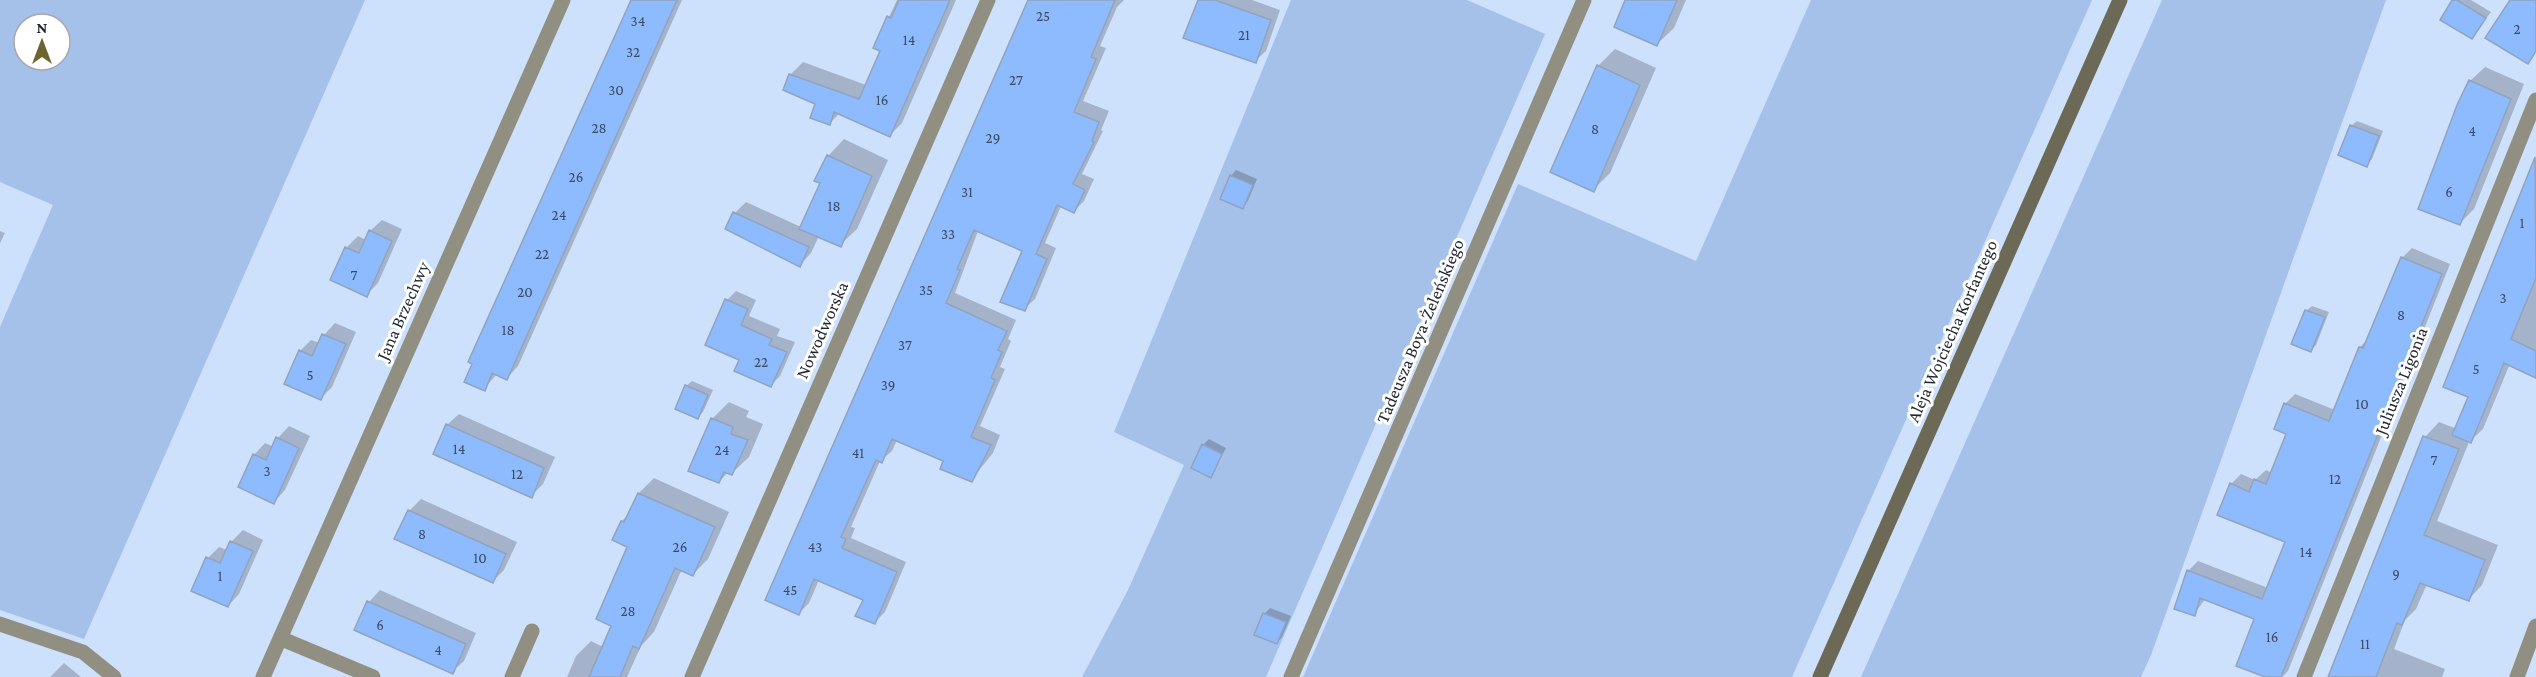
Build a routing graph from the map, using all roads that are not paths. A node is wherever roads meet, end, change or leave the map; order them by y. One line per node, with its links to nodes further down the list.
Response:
1 (563, 0): 9 (street, Jana Brzechwy)
2 (988, 0): 14 (street, Nowodworska)
3 (1584, 0): 15 (street, Tadeusza Boya-Żeleńskiego)
4 (2120, 0): 16 (main road, Aleja Wojciecha Korfantego)
5 (2536, 100): 17 (street, Juliusza Ligonia)
6 (0, 624): 10 (street)
7 (2536, 626): 18 (street)
8 (532, 631): 13 (street)
9 (282, 639): 11 (street, Jana Brzechwy); 12 (street)
10 (114, 677)
11 (263, 677)
12 (372, 677)
13 (512, 677)
14 (692, 677)
15 (1291, 677)
16 (1820, 677)
17 (2304, 677)
18 (2517, 677)

